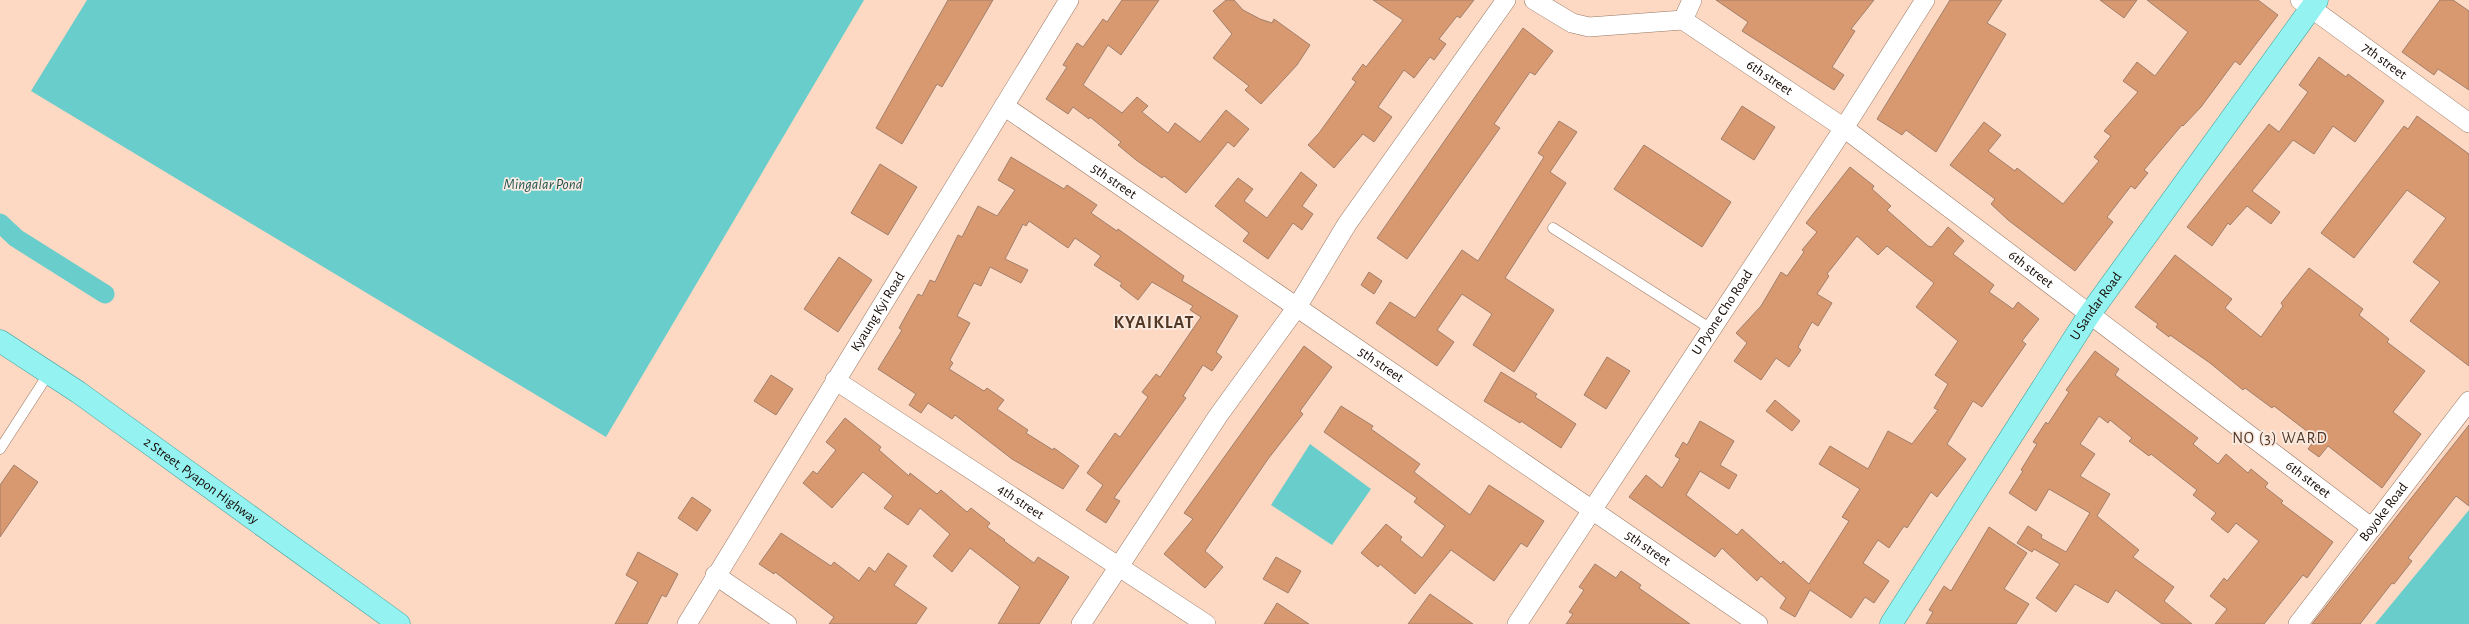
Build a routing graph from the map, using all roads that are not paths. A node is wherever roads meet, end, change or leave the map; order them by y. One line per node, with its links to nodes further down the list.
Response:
1 (1069, 0): 8 (street, Kyaung Kyi Road)
2 (1506, 0): 12 (street)
3 (1534, 0): 7 (street)
4 (1692, 0): 7 (street)
5 (1925, 0): 10 (street, U Pyone Cho Road)
6 (2309, 3): 9 (street, 7th street); 13 (main road, U Sandar Road)
7 (1683, 20): 10 (street, 6th street)
8 (1004, 106): 12 (street, 5th street); 17 (street, Kyaung Kyi Road)
9 (2469, 123)
10 (1844, 128): 13 (street, 6th street); 14 (street, U Pyone Cho Road)
11 (1553, 228): 14 (lane)
12 (1297, 307): 20 (street, 5th street); 22 (street)
13 (2089, 315): 21 (street, 6th street); 31 (main road, U Sandar Road)
14 (1711, 329): 20 (street, U Pyone Cho Road)
15 (0, 341): 16 (main road, 2 Street, Pyapon Highway)
16 (49, 373): 19 (lane); 24 (main road, 2 Street, Pyapon Highway)
17 (835, 380): 22 (street, 4th street); 23 (street, Kyaung Kyi Road)
18 (2469, 401): 21 (street, Boyoke Road)
19 (0, 449)
20 (1591, 509): 29 (street, U Pyone Cho Road); 30 (street, 5th street)
21 (2372, 528): 32 (street, Boyoke Road)
22 (1120, 567): 27 (street); 28 (street, 4th street)
23 (715, 575): 25 (street, Kyaung Kyi Road); 26 (street)
24 (400, 624)
25 (687, 624)
26 (786, 624)
27 (1081, 624)
28 (1206, 624)
29 (1517, 624)
30 (1758, 624)
31 (1891, 624)
32 (2298, 624)

